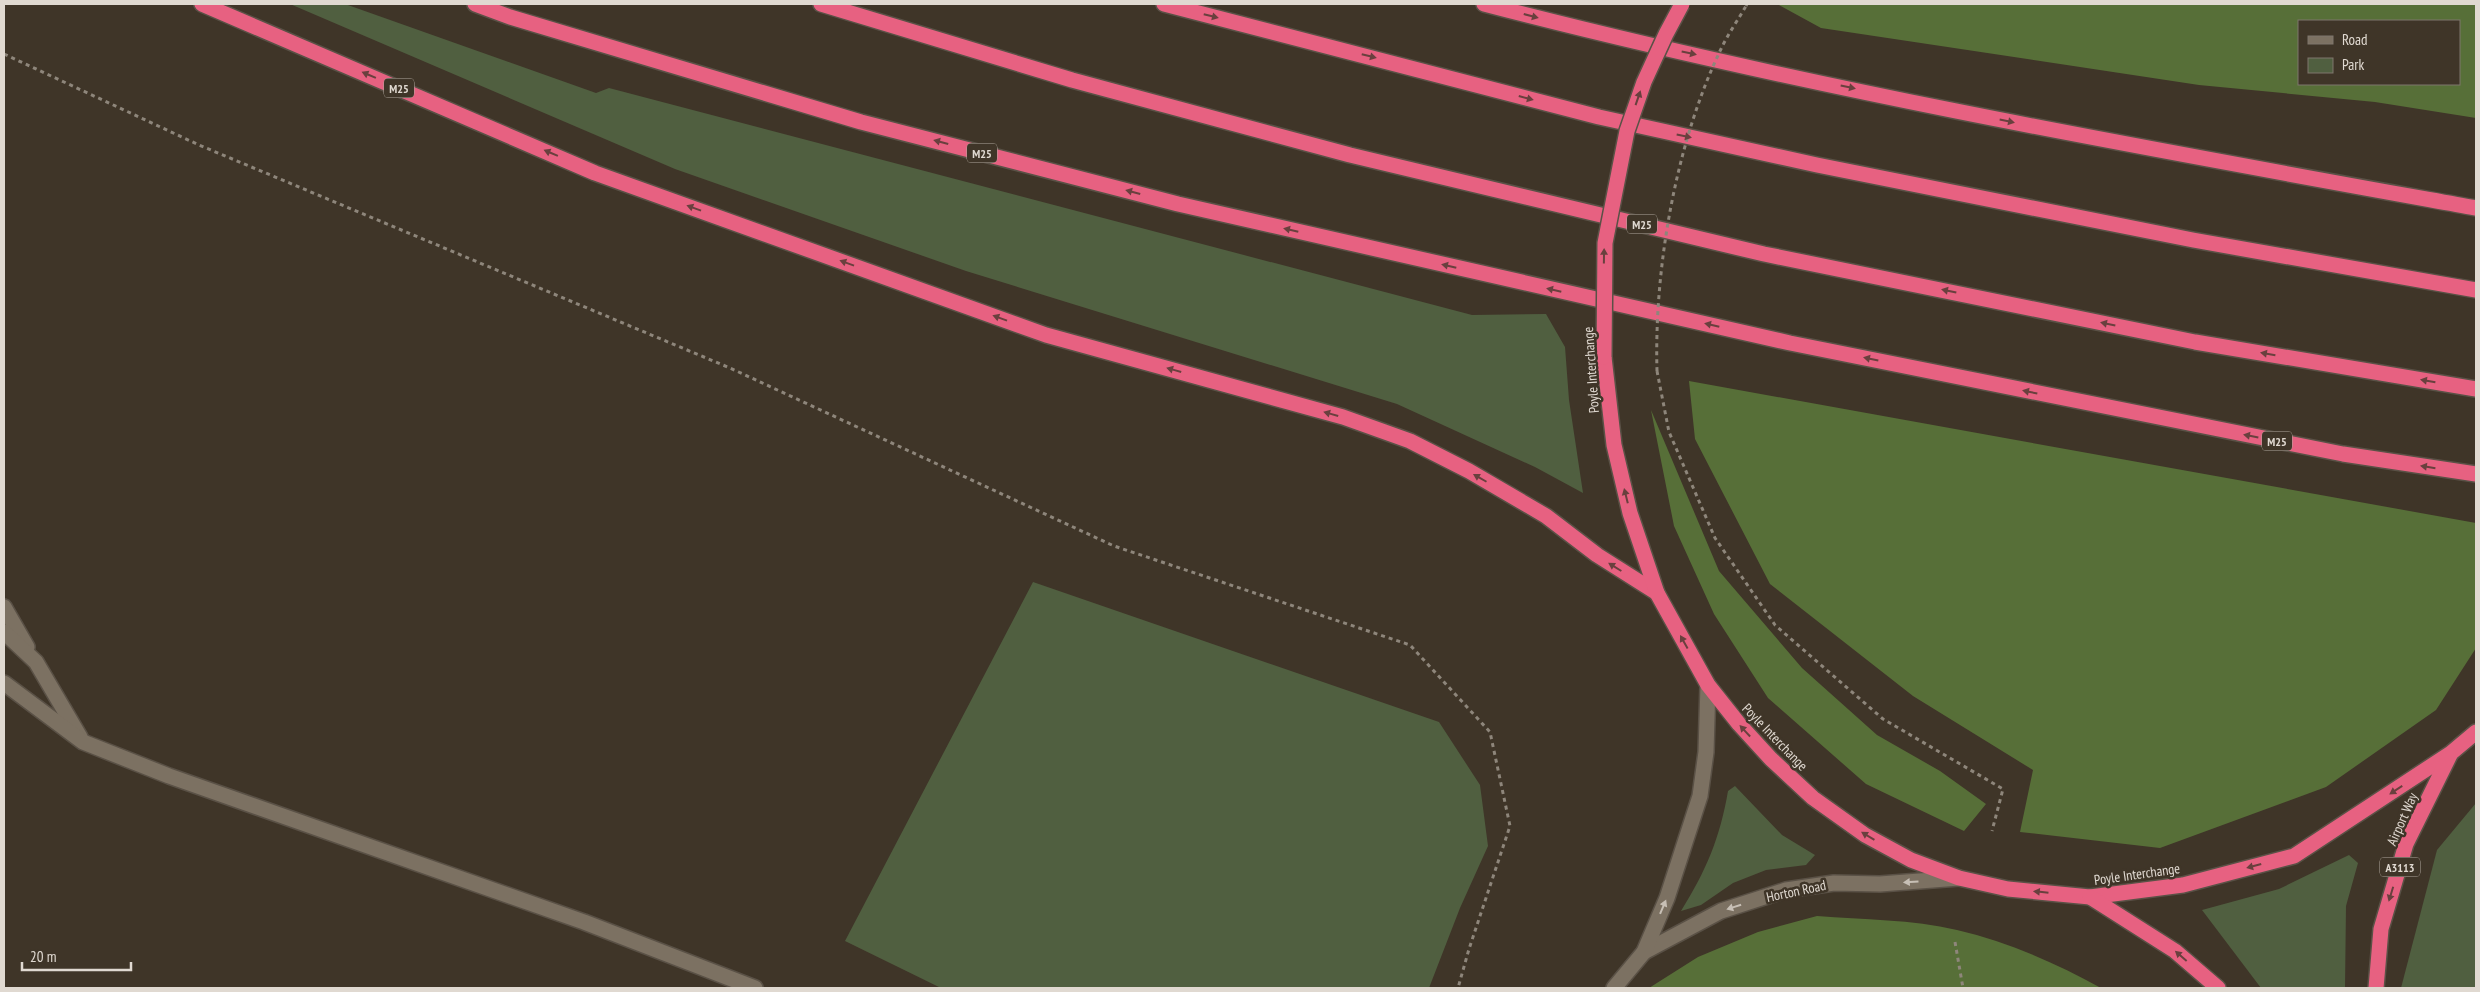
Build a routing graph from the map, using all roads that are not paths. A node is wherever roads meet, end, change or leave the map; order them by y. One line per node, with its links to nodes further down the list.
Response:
1 (202, 4): 11 (highway, M25, one-way to 1)
2 (475, 4): 10 (highway, M25, one-way to 2)
3 (821, 4): 9 (highway, M25, one-way to 3)
4 (1164, 4): 8 (highway, one-way to 8)
5 (1484, 4): 7 (highway, one-way to 7)
6 (1682, 4): 11 (highway, Poyle Interchange, one-way to 6, bridge)
7 (2476, 208)
8 (2476, 290)
9 (2476, 389)
10 (2476, 474)
11 (1657, 593): 16 (highway, Poyle Interchange, one-way to 11)
12 (4, 606): 14 (street)
13 (4, 632): 14 (street)
14 (36, 662): 18 (street)
15 (4, 683): 18 (street)
16 (1708, 685): 20 (highway, Poyle Interchange, one-way to 16); 22 (street, Horton Road, one-way to 16)
17 (2476, 732): 19 (highway, Poyle Interchange)
18 (83, 742): 23 (street)
19 (2451, 753): 21 (highway, Poyle Interchange, one-way to 21); 26 (highway, Airport Way / A3113, one-way to 26)
20 (1959, 878): 21 (highway, Poyle Interchange, one-way to 20); 22 (street, Horton Road, one-way to 22)
21 (2090, 897): 25 (highway, one-way to 21)
22 (1644, 952): 24 (street, Horton Road)
23 (755, 988)
24 (1614, 988)
25 (2218, 988)
26 (2376, 988)

